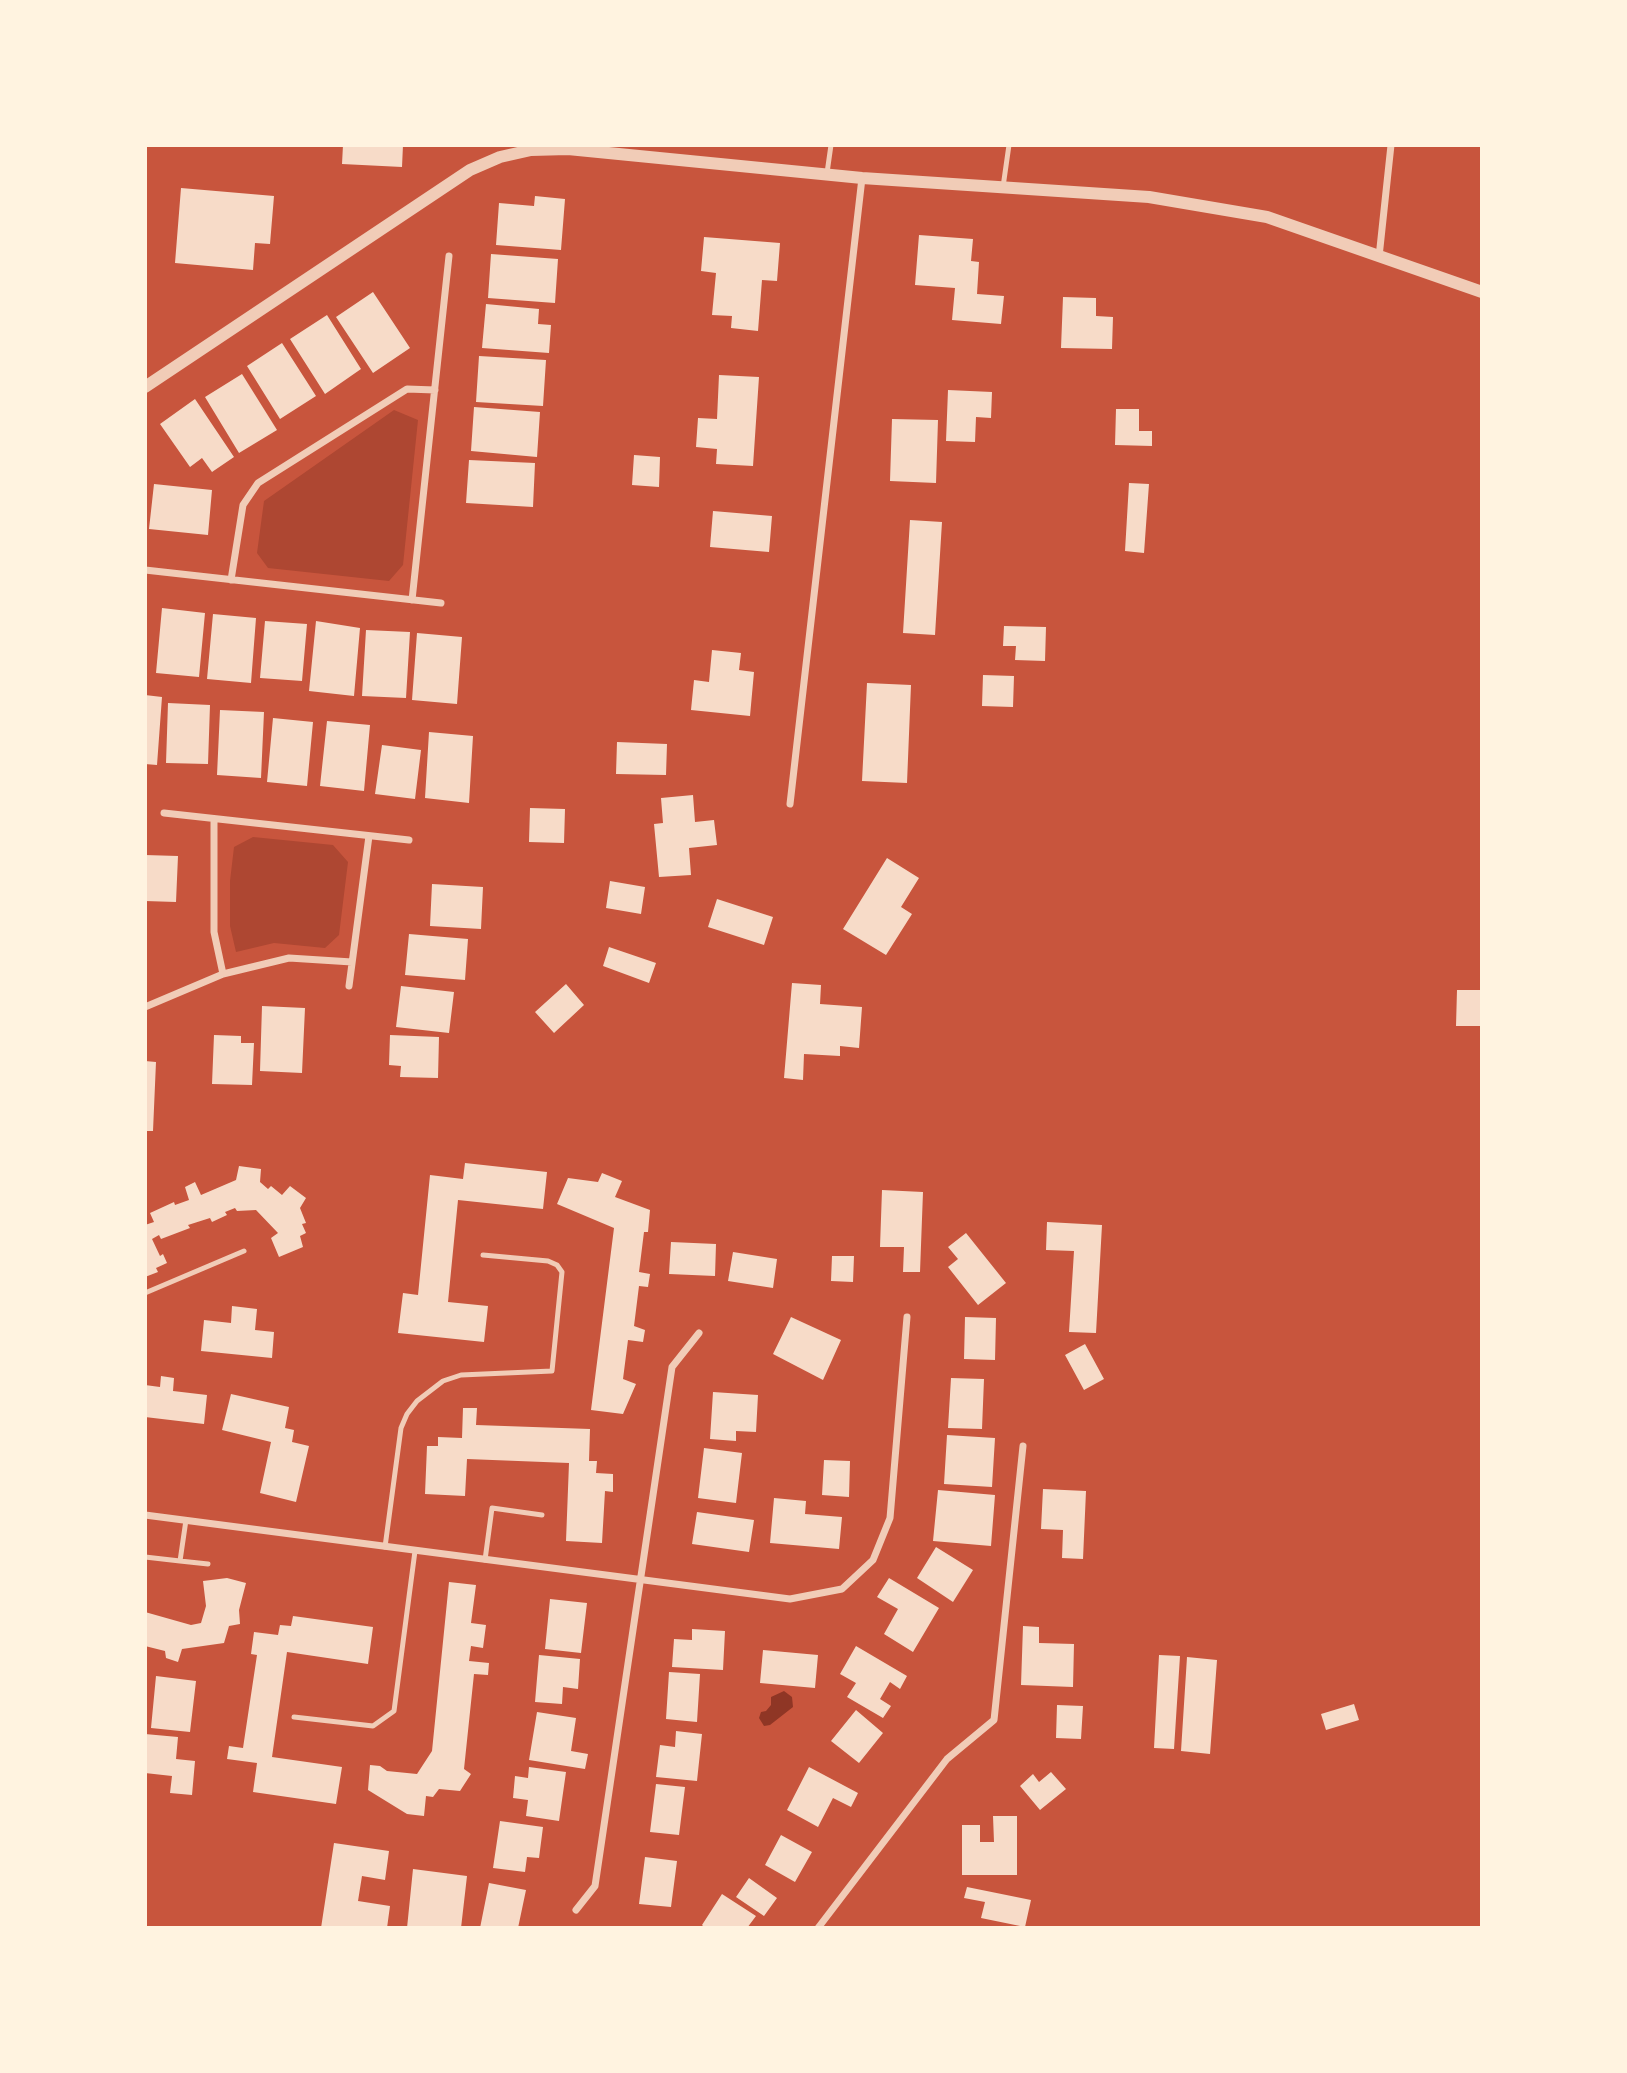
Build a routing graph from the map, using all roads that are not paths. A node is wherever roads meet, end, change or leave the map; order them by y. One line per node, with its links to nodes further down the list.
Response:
1 (831, 145): 4 (lane)
2 (1009, 145): 6 (lane)
3 (1391, 145): 8 (street)
4 (826, 175): 5 (street); 10 (street)
5 (862, 178): 6 (street); 16 (street)
6 (1003, 187): 8 (street)
7 (449, 256): 11 (street)
8 (1380, 257): 9 (street)
9 (1482, 292)
10 (145, 387)
11 (435, 390): 13 (street); 14 (street)
12 (145, 570): 13 (street)
13 (231, 580): 14 (street)
14 (412, 600): 15 (street)
15 (441, 603)
16 (790, 804)
17 (164, 813): 18 (street)
18 (214, 820): 19 (street); 22 (street)
19 (369, 836): 20 (street); 21 (street)
20 (409, 840)
21 (352, 962): 22 (street); 23 (street)
22 (223, 974): 24 (street)
23 (349, 986)
24 (145, 1007)
25 (244, 1251): 27 (lane)
26 (483, 1255): 34 (lane)
27 (145, 1293)
28 (907, 1317): 40 (street)
29 (699, 1333): 40 (street)
30 (1023, 1446): 43 (street)
31 (145, 1515): 33 (street)
32 (542, 1515): 37 (lane)
33 (186, 1520): 34 (street); 38 (lane)
34 (385, 1547): 35 (street)
35 (415, 1551): 37 (street); 41 (lane)
36 (145, 1557): 38 (lane)
37 (485, 1560): 40 (street)
38 (180, 1561): 39 (lane)
39 (208, 1564)
40 (640, 1581): 42 (street)
41 (294, 1717)
42 (576, 1910)
43 (818, 1928)

